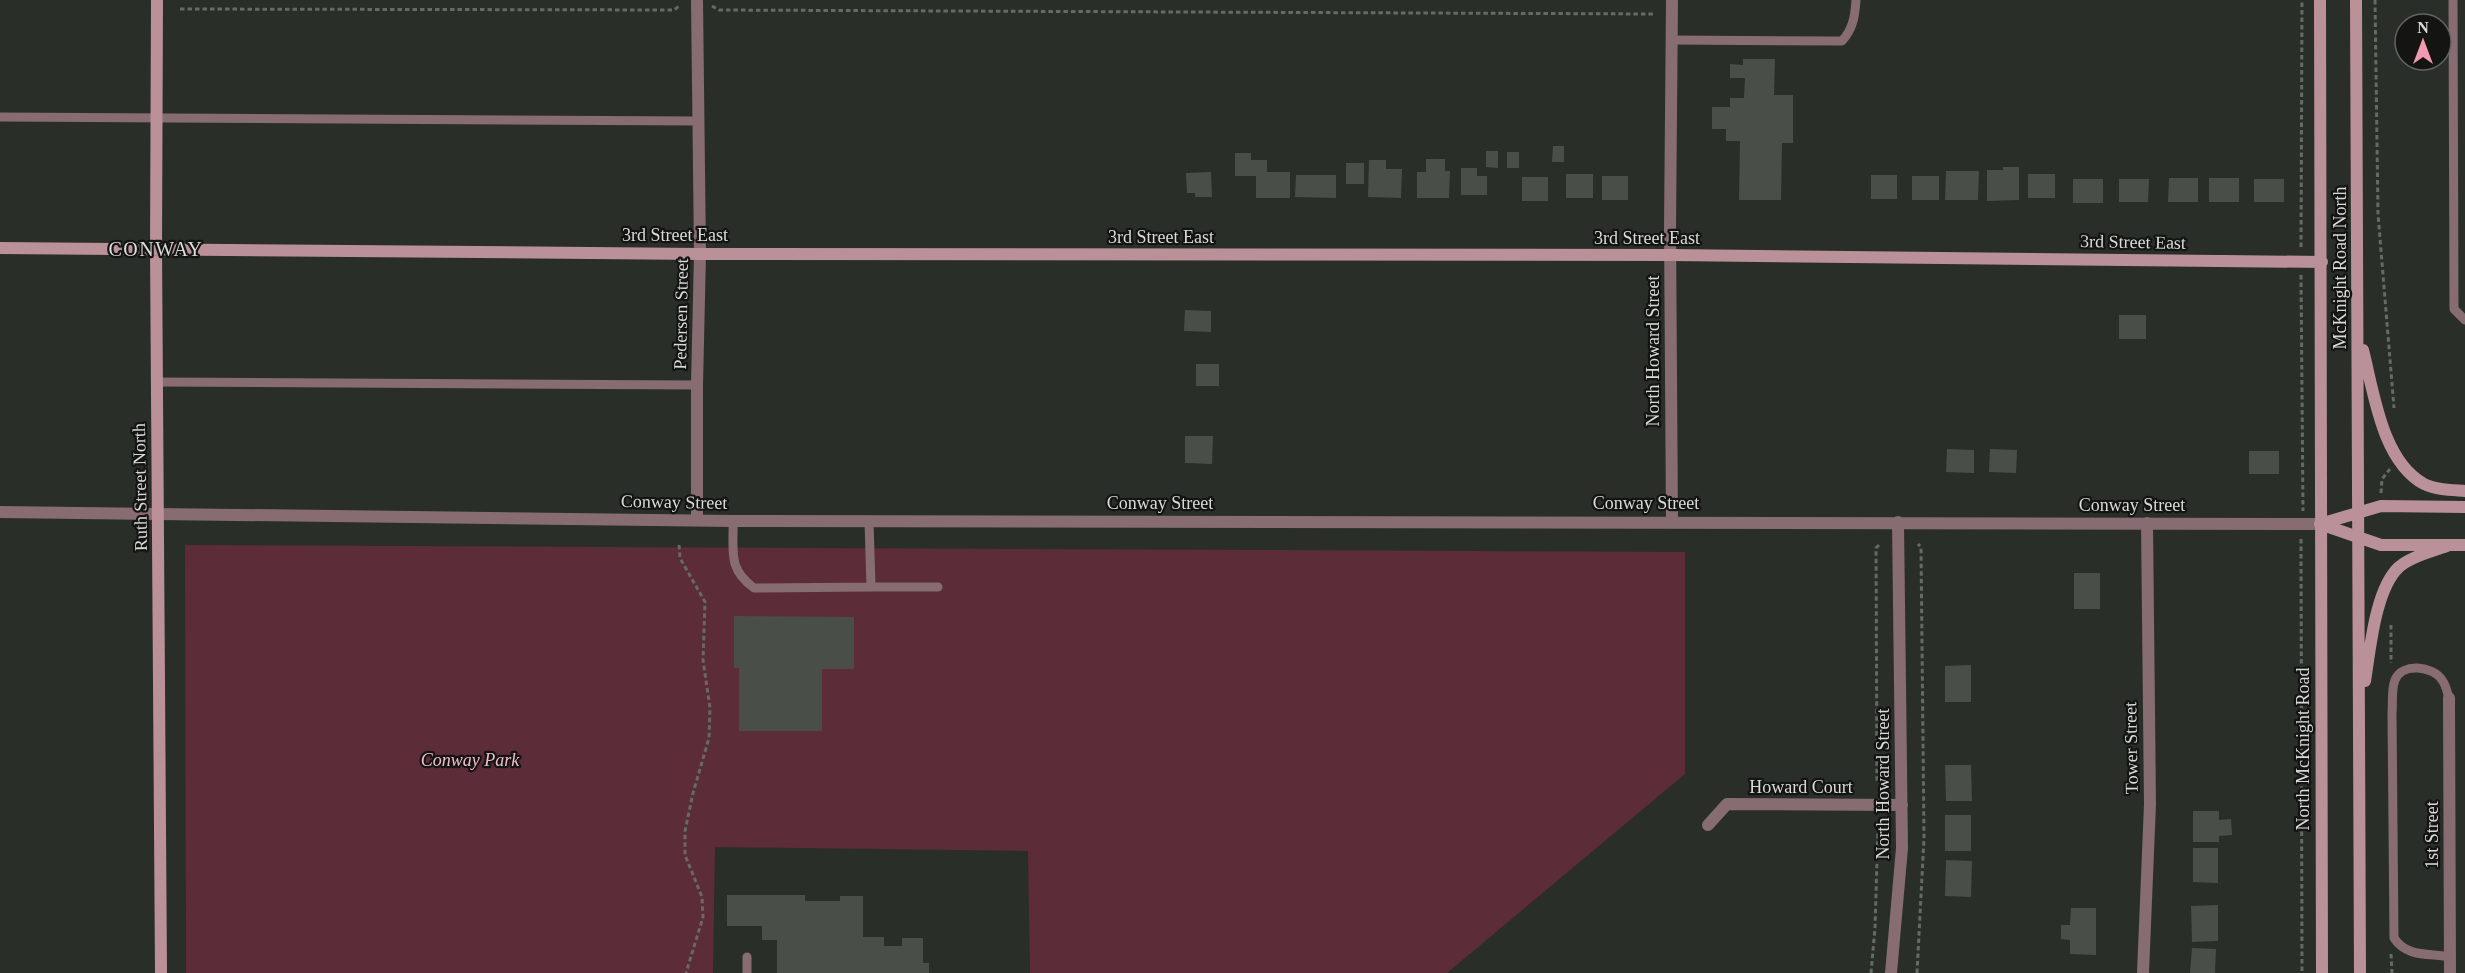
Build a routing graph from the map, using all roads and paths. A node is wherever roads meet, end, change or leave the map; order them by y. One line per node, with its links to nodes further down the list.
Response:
1 (157, 0): 16 (street, Ruth Street North)
2 (697, 0): 17 (street, Pedersen Street)
3 (1672, 0): 14 (street, North Howard Street)
4 (1856, 0): 14 (lane)
5 (2302, 0): 18 (path)
6 (2320, 0): 23 (street, McKnight Road North)
7 (2356, 0): 26 (street, McKnight Road North)
8 (2375, 0): 29 (path)
9 (2453, 0): 25 (lane)
10 (679, 6): 12 (path)
11 (712, 6): 13 (path)
12 (180, 9)
13 (1654, 14)
14 (1671, 40): 22 (street, North Howard Street)
15 (0, 117): 16 (lane)
16 (156, 117): 17 (lane); 20 (street, Ruth Street North)
17 (699, 122): 21 (street, Pedersen Street)
18 (2301, 245)
19 (0, 248): 20 (street, 3rd Street East)
20 (156, 249): 21 (street, 3rd Street East); 27 (street, Ruth Street North)
21 (700, 254): 22 (street, 3rd Street East); 28 (street, Pedersen Street)
22 (1671, 255): 23 (street, 3rd Street East); 39 (street, North Howard Street)
23 (2322, 262): 42 (street, McKnight Road North)
24 (2301, 279): 31 (path)
25 (2465, 320)
26 (2358, 331): 30 (street); 35 (street, McKnight Road North)
27 (157, 382): 28 (lane); 34 (street, Ruth Street North)
28 (697, 385): 36 (street, Pedersen Street)
29 (2395, 416)
30 (2465, 491)
31 (2303, 506)
32 (2465, 507): 35 (street)
33 (0, 512): 34 (street, Conway Street)
34 (158, 513): 36 (street, Conway Street); 63 (street, Ruth Street North)
35 (2358, 513): 42 (street); 43 (street, McKnight Road North)
36 (697, 520): 37 (street, Conway Street)
37 (733, 521): 38 (street, Conway Street); 50 (lane)
38 (869, 521): 39 (street, Conway Street); 50 (lane)
39 (1672, 521): 40 (street, Conway Street)
40 (1898, 522): 41 (street, Conway Street); 57 (street, North Howard Street)
41 (2146, 523): 42 (street, Conway Street); 69 (street, Tower Street)
42 (2320, 524): 43 (street); 49 (street, North McKnight Road)
43 (2358, 536): 47 (street); 55 (street)
44 (1879, 544): 56 (path)
45 (1918, 544): 68 (path)
46 (679, 545): 64 (path)
47 (2450, 545): 48 (street); 55 (street)
48 (2465, 545)
49 (2321, 550): 70 (path); 71 (street, North McKnight Road)
50 (871, 587): 51 (lane)
51 (938, 587)
52 (2391, 624): 53 (path)
53 (2395, 680): 54 (lane); 61 (lane)
54 (2449, 698): 61 (street, 1st Street)
55 (2359, 725): 62 (street)
56 (1881, 784)
57 (1902, 805): 59 (street, Howard Court); 67 (street, North Howard Street)
58 (1881, 822): 66 (path)
59 (1708, 825)
60 (747, 957): 65 (lane)
61 (2450, 957): 72 (street, 1st Street)
62 (2361, 972)
63 (161, 973)
64 (686, 973)
65 (747, 973)
66 (1871, 973)
67 (1891, 973)
68 (1917, 973)
69 (2143, 973)
70 (2302, 973)
71 (2322, 973)
72 (2450, 973)

